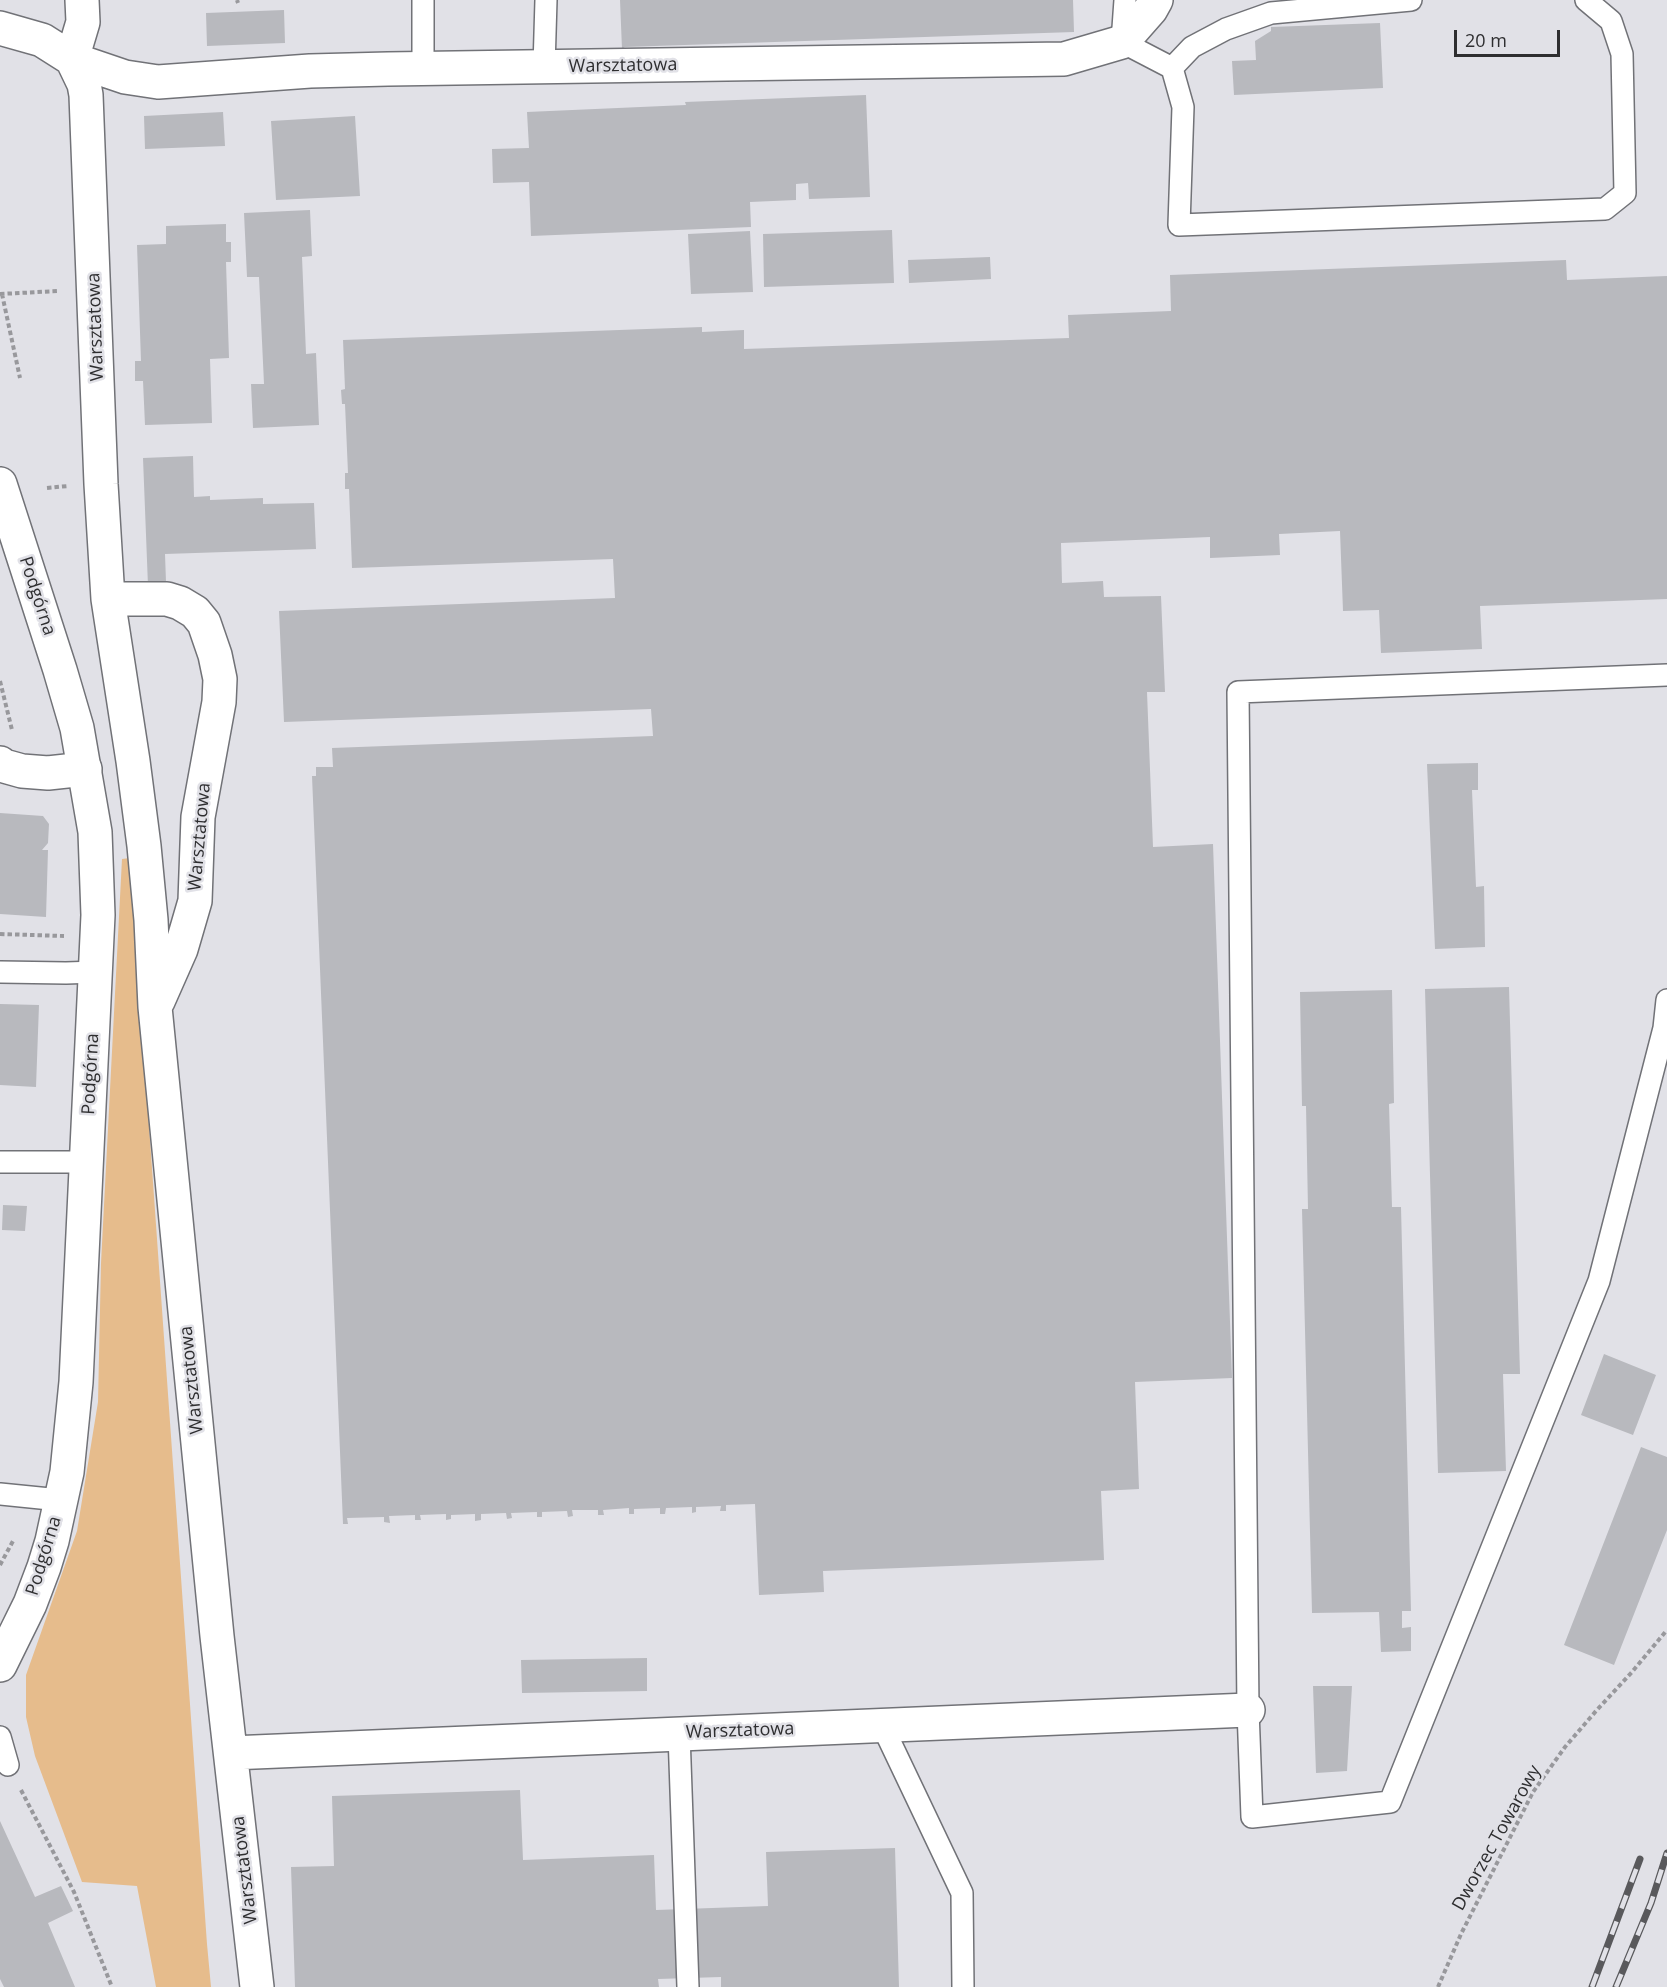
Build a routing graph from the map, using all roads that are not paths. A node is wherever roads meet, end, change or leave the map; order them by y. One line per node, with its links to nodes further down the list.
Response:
1 (82, 0): 10 (street)
2 (423, 0): 13 (lane)
3 (546, 0): 11 (lane)
4 (1125, 0): 9 (lane)
5 (1156, 0): 9 (street)
6 (1410, 0): 12 (lane)
7 (1586, 0): 12 (lane)
8 (0, 28): 10 (street, Warsztatowa)
9 (1122, 42): 11 (street, Warsztatowa); 12 (lane)
10 (72, 59): 13 (street, Warsztatowa); 15 (street, Warsztatowa)
11 (544, 67): 13 (street, Warsztatowa)
12 (1172, 68)
13 (423, 69)
14 (0, 484): 18 (street, Podgórna)
15 (108, 599): 22 (street, Warsztatowa); 22 (street, Warsztatowa)
16 (1667, 675): 28 (lane)
17 (11, 767): 18 (street)
18 (85, 769): 20 (street, Podgórna)
19 (0, 972): 20 (lane)
20 (96, 972): 24 (street, Podgórna)
21 (1667, 1000): 28 (lane)
22 (155, 1007): 32 (street, Warsztatowa)
23 (0, 1162): 24 (lane)
24 (87, 1162): 26 (street, Podgórna)
25 (0, 1494): 26 (lane)
26 (60, 1500): 27 (street, Podgórna)
27 (0, 1665)
28 (1248, 1710): 29 (street, Warsztatowa)
29 (882, 1725): 30 (street, Warsztatowa); 36 (lane)
30 (679, 1734): 32 (street, Warsztatowa); 35 (lane)
31 (0, 1737): 33 (lane)
32 (231, 1753): 34 (street, Warsztatowa)
33 (8, 1765)
34 (257, 1987)
35 (688, 1987)
36 (963, 1987)

